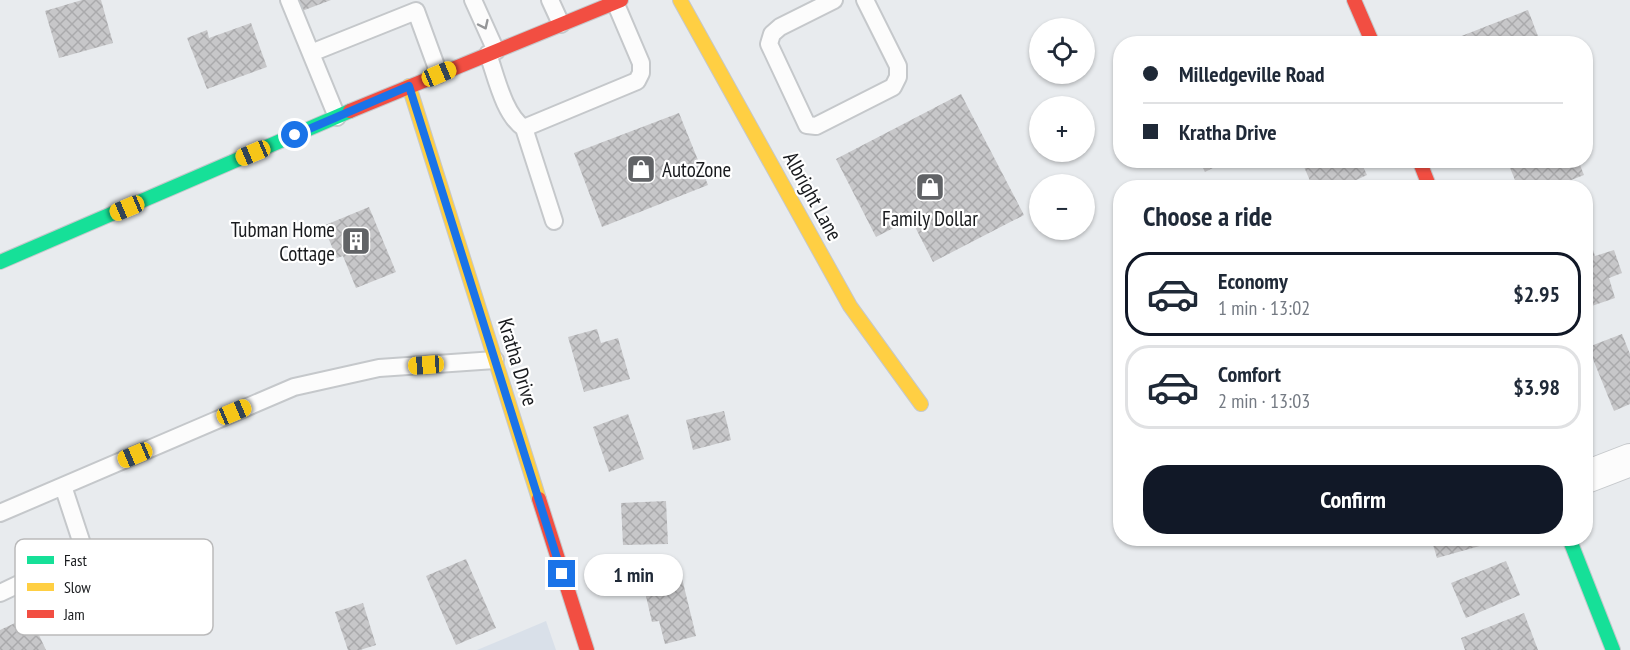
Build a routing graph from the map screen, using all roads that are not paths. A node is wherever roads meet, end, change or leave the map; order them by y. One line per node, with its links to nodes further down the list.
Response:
1 (289, 0): 12 (lane)
2 (473, 0): 11 (lane, one-way to 11)
3 (550, 0): 9 (lane)
4 (680, 0): 20 (street, Albright Lane)
5 (834, 0): 6 (lane)
6 (865, 0)
7 (1354, 0): 10 (street)
8 (618, 1): 9 (street); 16 (lane)
9 (561, 24): 11 (street)
10 (1370, 36)
11 (492, 52): 13 (street); 16 (lane)
12 (311, 53): 13 (lane); 15 (lane)
13 (439, 74): 14 (street)
14 (409, 86): 15 (street); 19 (street, Kratha Drive)
15 (337, 117): 18 (street)
16 (524, 128): 17 (lane)
17 (554, 221)
18 (0, 262)
19 (495, 360): 23 (lane); 29 (street, Kratha Drive)
20 (921, 404)
21 (1630, 460): 22 (street)
22 (1593, 474)
23 (63, 486): 24 (lane); 25 (lane)
24 (0, 513)
25 (80, 539)
26 (1572, 546): 30 (street)
27 (15, 586): 28 (lane)
28 (0, 592)
29 (587, 650)
30 (1613, 650)

